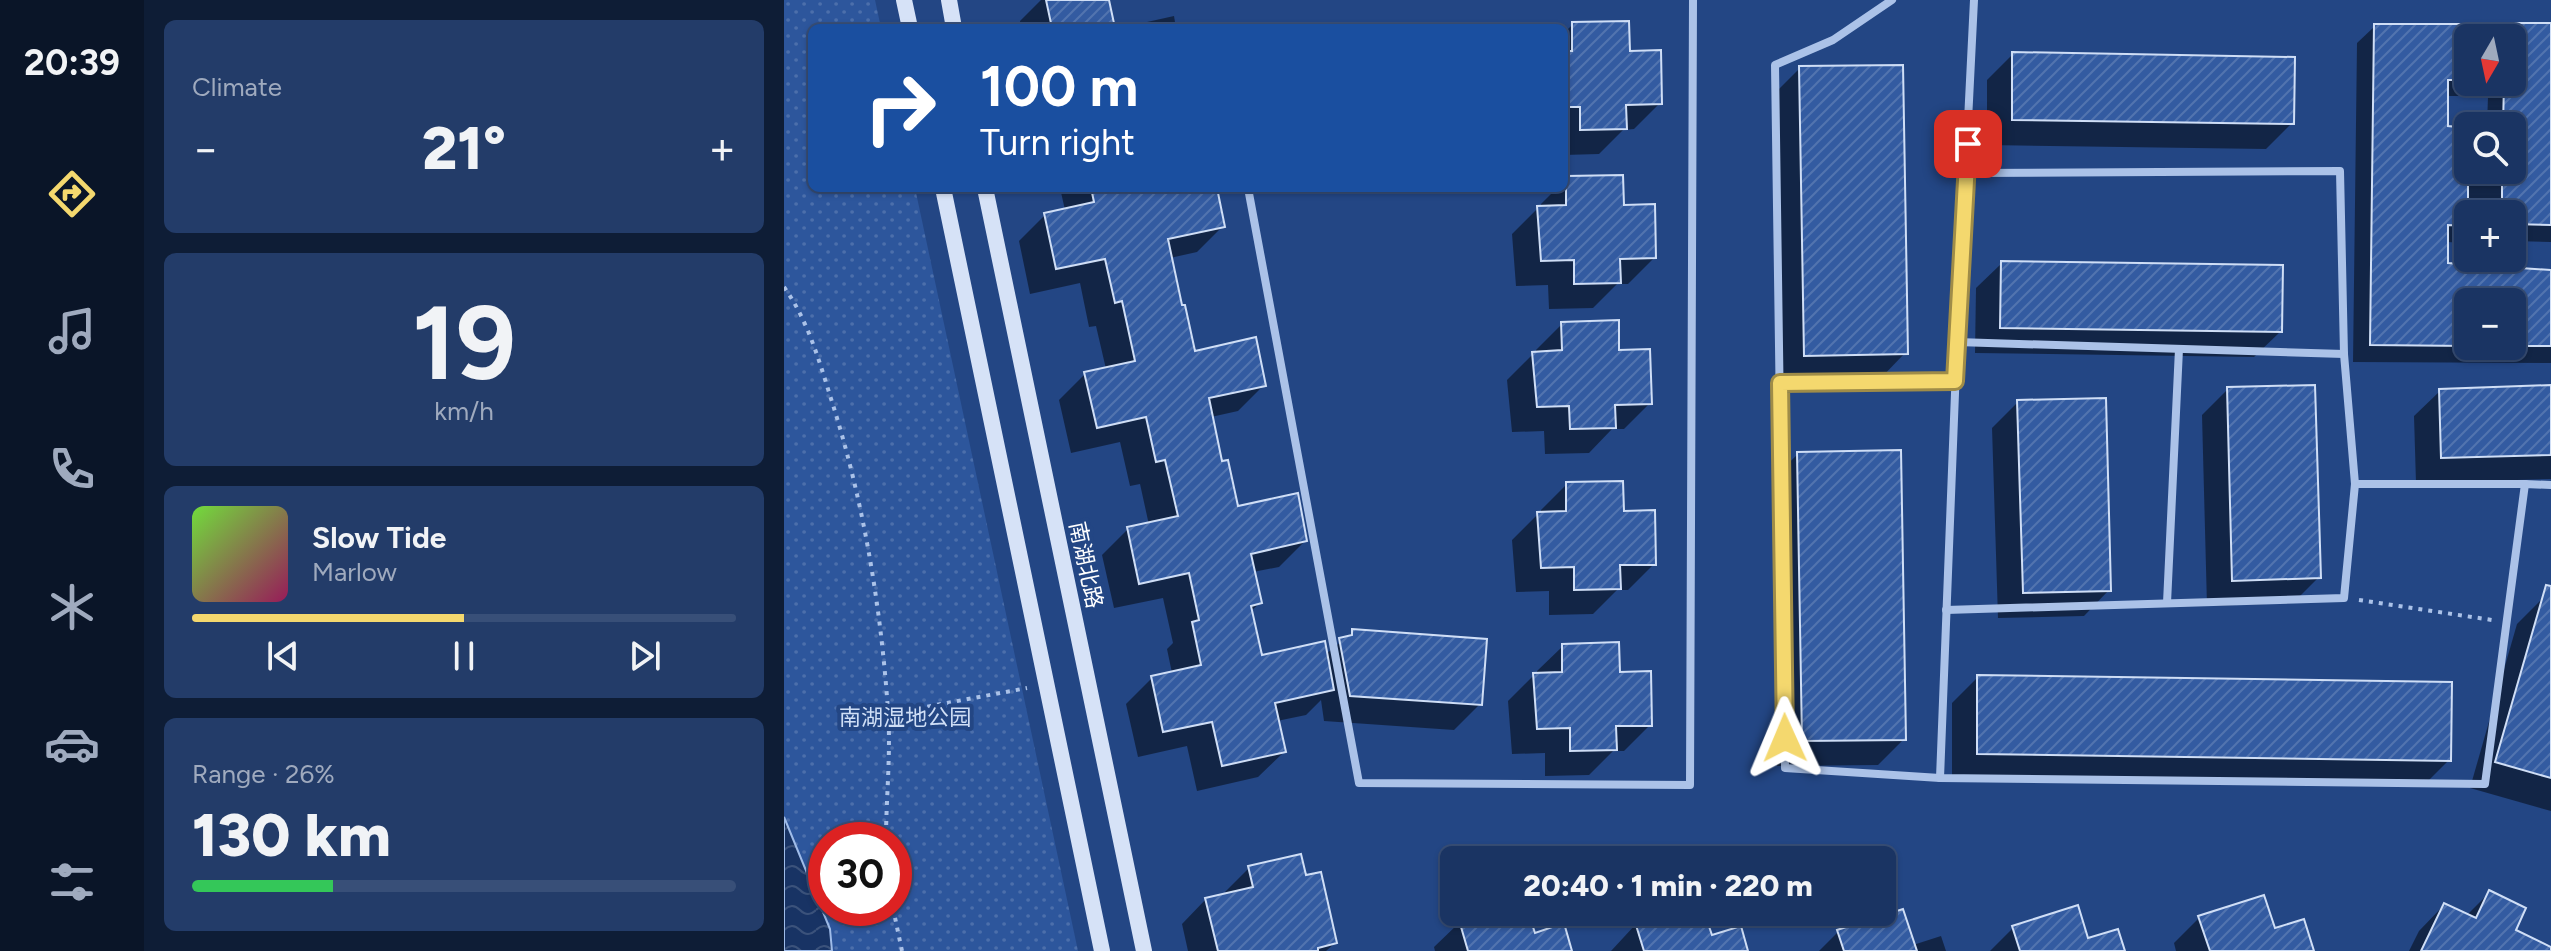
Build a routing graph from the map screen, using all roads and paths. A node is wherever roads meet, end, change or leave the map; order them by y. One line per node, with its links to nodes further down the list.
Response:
1 (904, 0): 6 (main road)
2 (949, 0): 7 (main road)
3 (1693, 0): 11 (street)
4 (1892, 0): 17 (street)
5 (1974, 0): 8 (street)
6 (909, 24)
7 (953, 24)
8 (1966, 173): 13 (street); 15 (street)
9 (944, 192): 25 (main road)
10 (986, 192): 32 (main road, 南湖北路)
11 (1249, 192)
12 (784, 287): 26 (path)
13 (1957, 342): 14 (street); 16 (street)
14 (2179, 349): 15 (street); 22 (street)
15 (2344, 354): 18 (street)
16 (1955, 381): 17 (street); 23 (street)
17 (1780, 383): 27 (street)
18 (2355, 484): 19 (street); 21 (street)
19 (2525, 484): 20 (street); 24 (street)
20 (2551, 485)
21 (2344, 598): 22 (street); 24 (path)
22 (2167, 603): 23 (street)
23 (1946, 610): 27 (street)
24 (2507, 622): 27 (street)
25 (1048, 684): 26 (path); 31 (main road)
26 (888, 714): 28 (path)
27 (1940, 778)
28 (886, 822)
29 (897, 926): 30 (path)
30 (902, 951)
31 (1102, 951)
32 (1144, 951)

